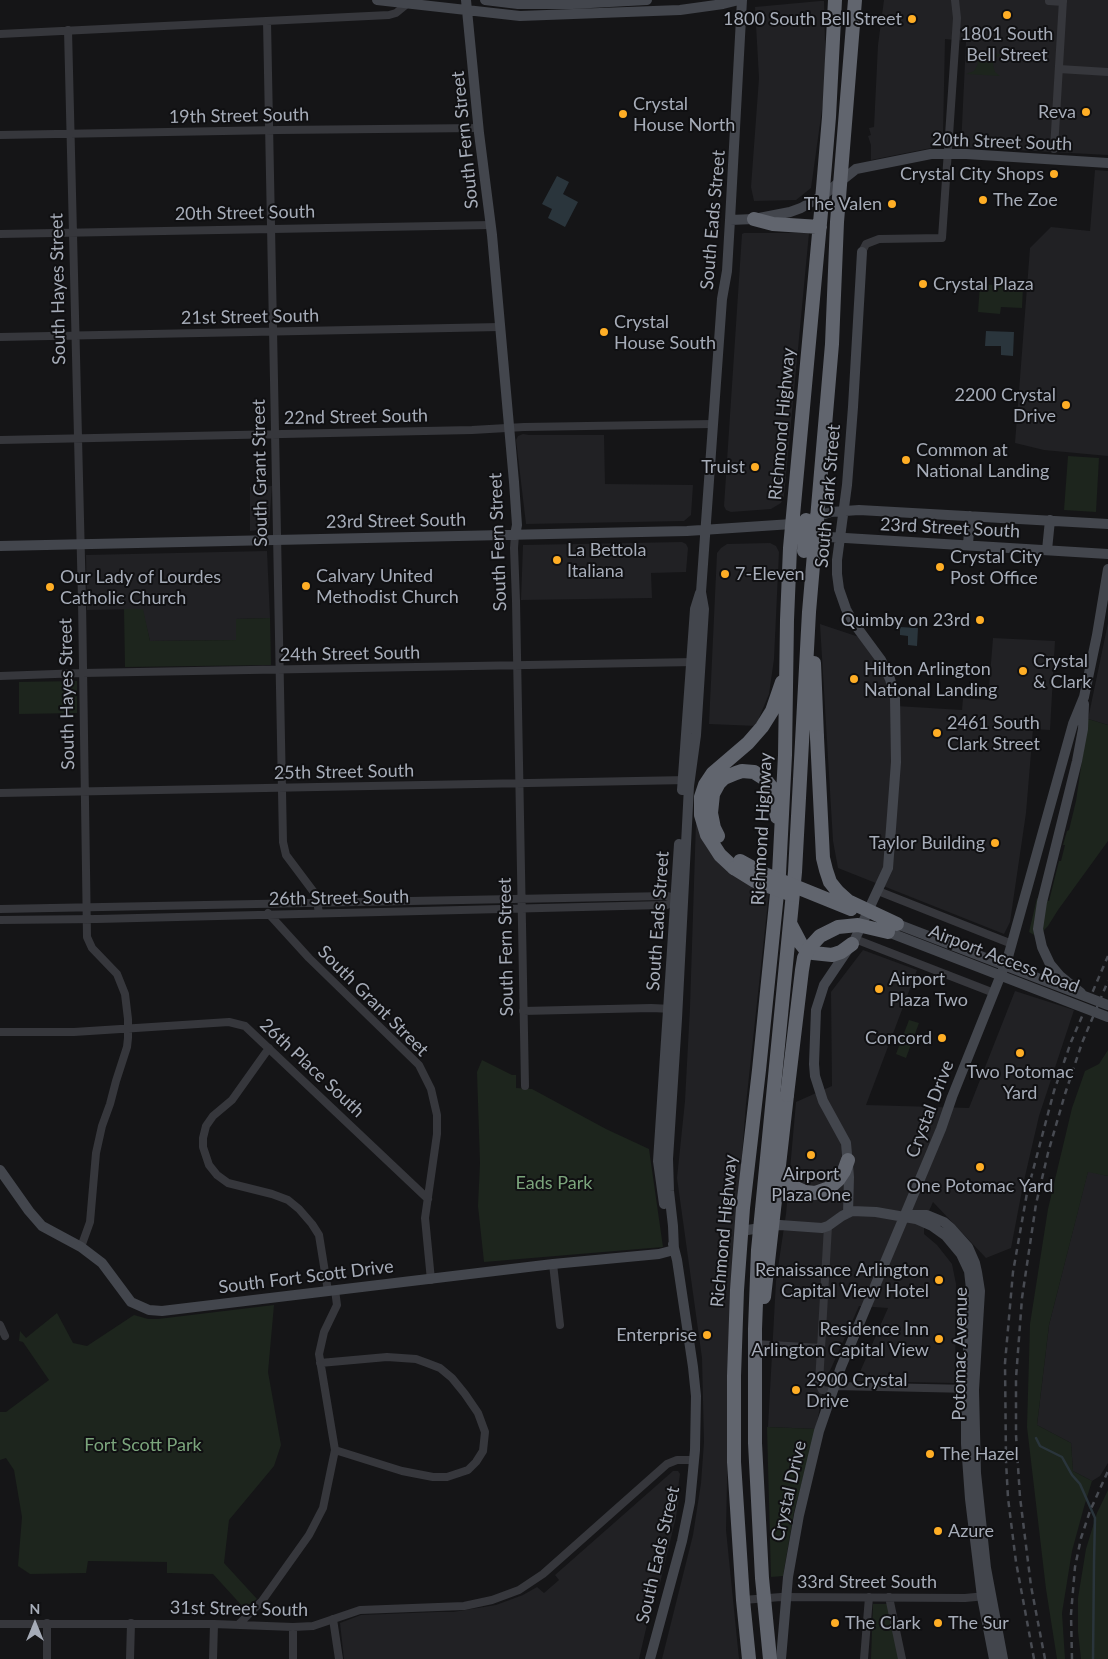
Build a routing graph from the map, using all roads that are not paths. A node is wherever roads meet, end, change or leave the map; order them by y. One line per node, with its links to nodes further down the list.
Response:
1 (377, 0): 10 (street)
2 (485, 0): 3 (street)
3 (647, 0)
4 (740, 0): 11 (street); 27 (street, South Eads Street)
5 (835, 0): 25 (highway, Richmond Highway)
6 (855, 0): 24 (highway, Richmond Highway)
7 (955, 0): 22 (street)
8 (1049, 1): 9 (street)
9 (1063, 1): 15 (street)
10 (407, 4): 11 (street); 12 (street)
11 (466, 5): 17 (street, South Fern Street)
12 (267, 21): 13 (street); 18 (street, South Grant Street)
13 (68, 30): 14 (street); 19 (street, South Hayes Street)
14 (0, 34)
15 (1059, 69): 16 (street); 21 (street)
16 (1108, 72)
17 (479, 128): 18 (street, 19th Street South); 28 (street, South Fern Street)
18 (268, 130): 19 (street, 19th Street South); 30 (street, South Grant Street)
19 (71, 134): 20 (street, 19th Street South); 31 (street, South Hayes Street)
20 (0, 135)
21 (1054, 149)
22 (948, 153): 23 (street, 20th Street South); 24 (street, 20th Street South); 33 (street)
23 (1108, 163)
24 (840, 183): 25 (street, 20th Street South); 47 (highway, Richmond Highway)
25 (822, 196): 26 (street, 20th Street South); 29 (highway, Richmond Highway)
26 (754, 219): 27 (street, 20th Street South); 29 (highway)
27 (730, 220): 38 (street, South Eads Street)
28 (491, 225): 30 (street, 20th Street South); 34 (street, South Fern Street)
29 (820, 226): 46 (highway, Richmond Highway)
30 (270, 229): 31 (street, 20th Street South); 35 (street, South Grant Street)
31 (73, 232): 32 (street, 20th Street South); 37 (street, South Hayes Street)
32 (0, 234)
33 (862, 252): 43 (street, South Clark Street)
34 (500, 327): 35 (street, 21st Street South); 39 (street, South Fern Street)
35 (273, 331): 37 (street, 21st Street South); 40 (street, South Grant Street)
36 (0, 337): 37 (street, 21st Street South)
37 (75, 337): 41 (street, South Hayes Street)
38 (713, 424): 39 (street, 22nd Street South); 49 (street, South Eads Street)
39 (509, 428): 40 (street, 22nd Street South); 50 (street, South Fern Street)
40 (274, 434): 41 (street, 22nd Street South); 52 (street, South Grant Street)
41 (78, 438): 42 (street, 22nd Street South); 53 (street, South Hayes Street)
42 (0, 440)
43 (843, 511): 44 (street, 23rd Street South); 47 (street, 23rd Street South); 51 (street, South Clark Street)
44 (970, 516): 45 (street, 23rd Street South); 54 (street)
45 (1050, 520): 48 (street, 23rd Street South); 56 (street)
46 (792, 524): 47 (street, 23rd Street South); 49 (street, 23rd Street South); 62 (highway, Richmond Highway)
47 (811, 524): 51 (street, 23rd Street South); 59 (highway, Richmond Highway); 67 (highway)
48 (1108, 524)
49 (705, 530): 50 (street, 23rd Street South); 60 (street, South Eads Street)
50 (515, 535): 52 (street, 23rd Street South); 61 (street, South Fern Street)
51 (840, 538): 54 (street, 23rd Street South); 75 (street, South Clark Street)
52 (277, 540): 53 (street, 23rd Street South); 63 (street, South Grant Street)
53 (80, 545): 55 (street, 23rd Street South); 64 (street, South Hayes Street)
54 (968, 545): 56 (street, 23rd Street South)
55 (0, 546)
56 (1047, 550): 57 (street, 23rd Street South)
57 (1108, 554)
58 (1108, 569): 66 (street, Crystal Drive)
59 (809, 612): 67 (highway, Richmond Highway); 88 (highway, bridge)
60 (696, 662): 61 (street, 24th Street South); 68 (street, South Eads Street)
61 (516, 666): 63 (street, 24th Street South); 69 (street, South Fern Street)
62 (786, 669): 73 (highway, Richmond Highway); 74 (highway)
63 (279, 670): 64 (street, 24th Street South); 70 (street, South Grant Street)
64 (82, 673): 65 (street, 24th Street South); 71 (street, South Hayes Street)
65 (0, 676)
66 (1084, 697): 90 (street, Crystal Drive); 92 (street)
67 (804, 711): 87 (highway, Richmond Highway)
68 (686, 780): 69 (street, 25th Street South); 77 (street, South Eads Street)
69 (519, 783): 70 (street, 25th Street South); 76 (street, South Fern Street)
70 (282, 788): 71 (street, 25th Street South); 78 (street, South Grant Street)
71 (84, 792): 72 (street, 25th Street South); 80 (street, South Hayes Street)
72 (0, 793)
73 (782, 842): 74 (highway); 109 (highway, Richmond Highway)
74 (737, 864): 88 (highway, bridge)
75 (878, 891): 89 (street, South Clark Street); 90 (street)
76 (521, 899): 77 (street, 26th Street South); 78 (street, 26th Street South); 82 (street, South Fern Street)
77 (680, 899): 82 (street, 26th Street South); 94 (street, South Eads Street)
78 (317, 903): 79 (street, 26th Street South); 83 (street, South Grant Street)
79 (266, 904): 80 (street, 26th Street South); 84 (street)
80 (86, 908): 81 (street, 26th Street South); 85 (street, South Hayes Street)
81 (0, 909)
82 (521, 909): 83 (street, 26th Street South); 95 (street, South Fern Street)
83 (319, 913): 84 (street, 26th Street South)
84 (268, 915): 85 (street, 26th Street South); 104 (street, South Grant Street)
85 (87, 919): 86 (street, 26th Street South); 97 (street, South Hayes Street)
86 (0, 920)
87 (790, 923): 89 (highway); 108 (highway, Richmond Highway)
88 (893, 928): 92 (street, Airport Access Road, bridge); 96 (street, Airport Access Road, bridge); 102 (highway, bridge)
89 (854, 941): 91 (street); 101 (street, South Clark Street)
90 (1012, 944): 91 (street, Crystal Drive)
91 (994, 993): 106 (street, Crystal Drive)
92 (1084, 996): 93 (street, Airport Access Road, bridge)
93 (1108, 1005)
94 (673, 1009): 95 (street); 111 (street, South Eads Street)
95 (523, 1010): 100 (street, South Fern Street)
96 (1108, 1017)
97 (128, 1029): 98 (street, 26th Place South); 99 (street, 26th Place South); 110 (street, South Hayes Street)
98 (0, 1032)
99 (269, 1048): 104 (street, 26th Place South); 114 (street)
100 (524, 1086)
101 (848, 1160): 102 (highway); 105 (street, South Clark Street)
102 (778, 1169): 108 (highway)
103 (0, 1170): 110 (street, South Fort Scott Drive)
104 (428, 1198): 113 (street, South Grant Street)
105 (848, 1213): 106 (street, Potomac Avenue); 107 (street)
106 (904, 1216): 121 (street, Crystal Drive); 122 (street, Potomac Avenue)
107 (828, 1226): 108 (street); 119 (street)
108 (766, 1227): 109 (street); 118 (highway)
109 (741, 1231): 130 (highway, Richmond Highway)
110 (81, 1247): 114 (street, South Fort Scott Drive)
111 (674, 1250): 112 (street, South Fort Scott Drive); 124 (street, South Eads Street)
112 (553, 1264): 113 (street, South Fort Scott Drive); 116 (street)
113 (431, 1280): 114 (street, South Fort Scott Drive)
114 (332, 1291): 120 (street)
115 (0, 1325): 117 (street)
116 (560, 1325)
117 (5, 1336)
118 (755, 1344): 119 (street); 126 (highway)
119 (821, 1348): 121 (street)
120 (320, 1364): 123 (street); 123 (street)
121 (834, 1389): 122 (street); 127 (street, Crystal Drive)
122 (970, 1389): 125 (street, Potomac Avenue)
123 (335, 1450): 136 (street)
124 (694, 1460): 131 (street, 31st Street South); 143 (street, South Eads Street)
125 (986, 1596): 129 (street, 33rd Street South); 149 (street, Potomac Avenue); 150 (street, Potomac Avenue)
126 (764, 1597): 127 (street, 33rd Street South); 130 (street, 33rd Street South); 145 (highway)
127 (787, 1597): 128 (street, 33rd Street South); 146 (street, Crystal Drive)
128 (869, 1597): 129 (street, 33rd Street South); 147 (street)
129 (889, 1597): 148 (street)
130 (743, 1600): 144 (highway, Richmond Highway)
131 (333, 1619): 137 (street, 31st Street South); 142 (street)
132 (47, 1623): 133 (street, 31st Street South); 134 (street, 31st Street South); 138 (street)
133 (131, 1623): 135 (street, 31st Street South); 139 (street)
134 (0, 1624)
135 (214, 1624): 136 (street, 31st Street South); 140 (street)
136 (239, 1624): 137 (street, 31st Street South)
137 (293, 1627): 141 (street)
138 (47, 1659)
139 (130, 1659)
140 (213, 1659)
141 (293, 1659)
142 (339, 1659)
143 (650, 1659)
144 (749, 1659)
145 (770, 1659)
146 (781, 1659)
147 (864, 1659)
148 (902, 1659)
149 (994, 1659)
150 (1003, 1659)

